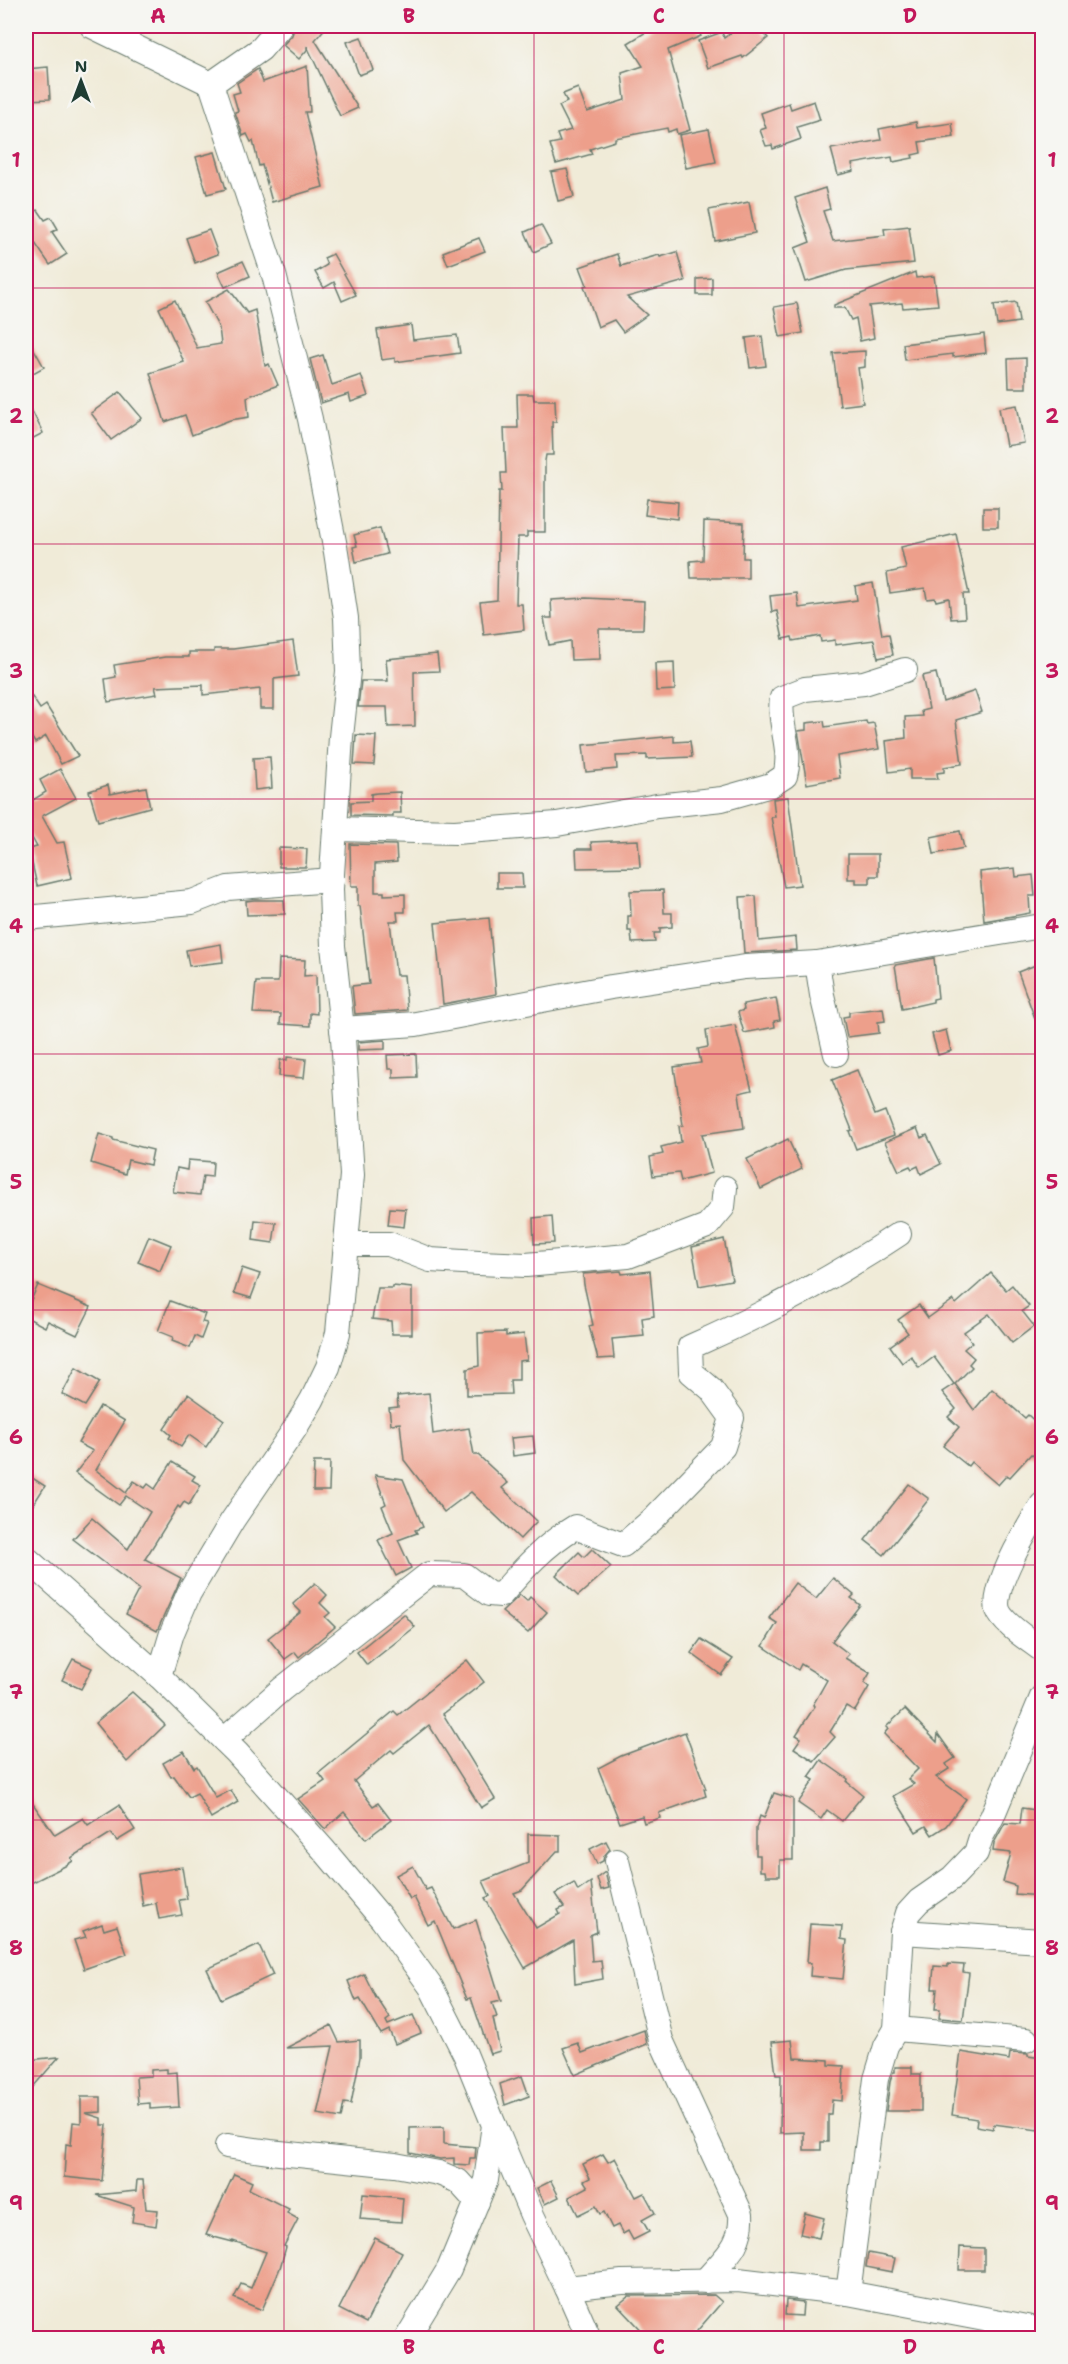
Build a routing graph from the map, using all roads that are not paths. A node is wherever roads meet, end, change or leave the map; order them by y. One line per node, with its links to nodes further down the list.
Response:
1 (92, 26): 3 (street)
2 (281, 26): 3 (street)
3 (211, 84): 5 (street)
4 (905, 670): 5 (street)
5 (336, 829): 6 (street)
6 (332, 880): 7 (street); 10 (street)
7 (26, 918)
8 (1042, 926): 9 (street)
9 (817, 963): 10 (street); 11 (street)
10 (342, 1029): 14 (street)
11 (836, 1054)
12 (725, 1188): 14 (street)
13 (899, 1234): 20 (street)
14 (347, 1244): 18 (street)
15 (1042, 1505): 17 (street)
16 (26, 1558): 18 (street)
17 (1042, 1650)
18 (159, 1676): 20 (street)
19 (1042, 1696): 22 (street)
20 (224, 1740): 26 (street)
21 (617, 1862): 29 (street)
22 (902, 1932): 23 (street); 24 (street)
23 (1042, 1941)
24 (896, 2029): 25 (street); 31 (street)
25 (1026, 2040)
26 (494, 2125): 28 (street); 30 (street)
27 (227, 2146): 28 (street)
28 (477, 2202): 33 (street)
29 (705, 2281): 30 (street); 31 (street)
30 (567, 2288): 34 (street)
31 (848, 2293): 32 (street)
32 (1042, 2330)
33 (406, 2338)
34 (589, 2338)

